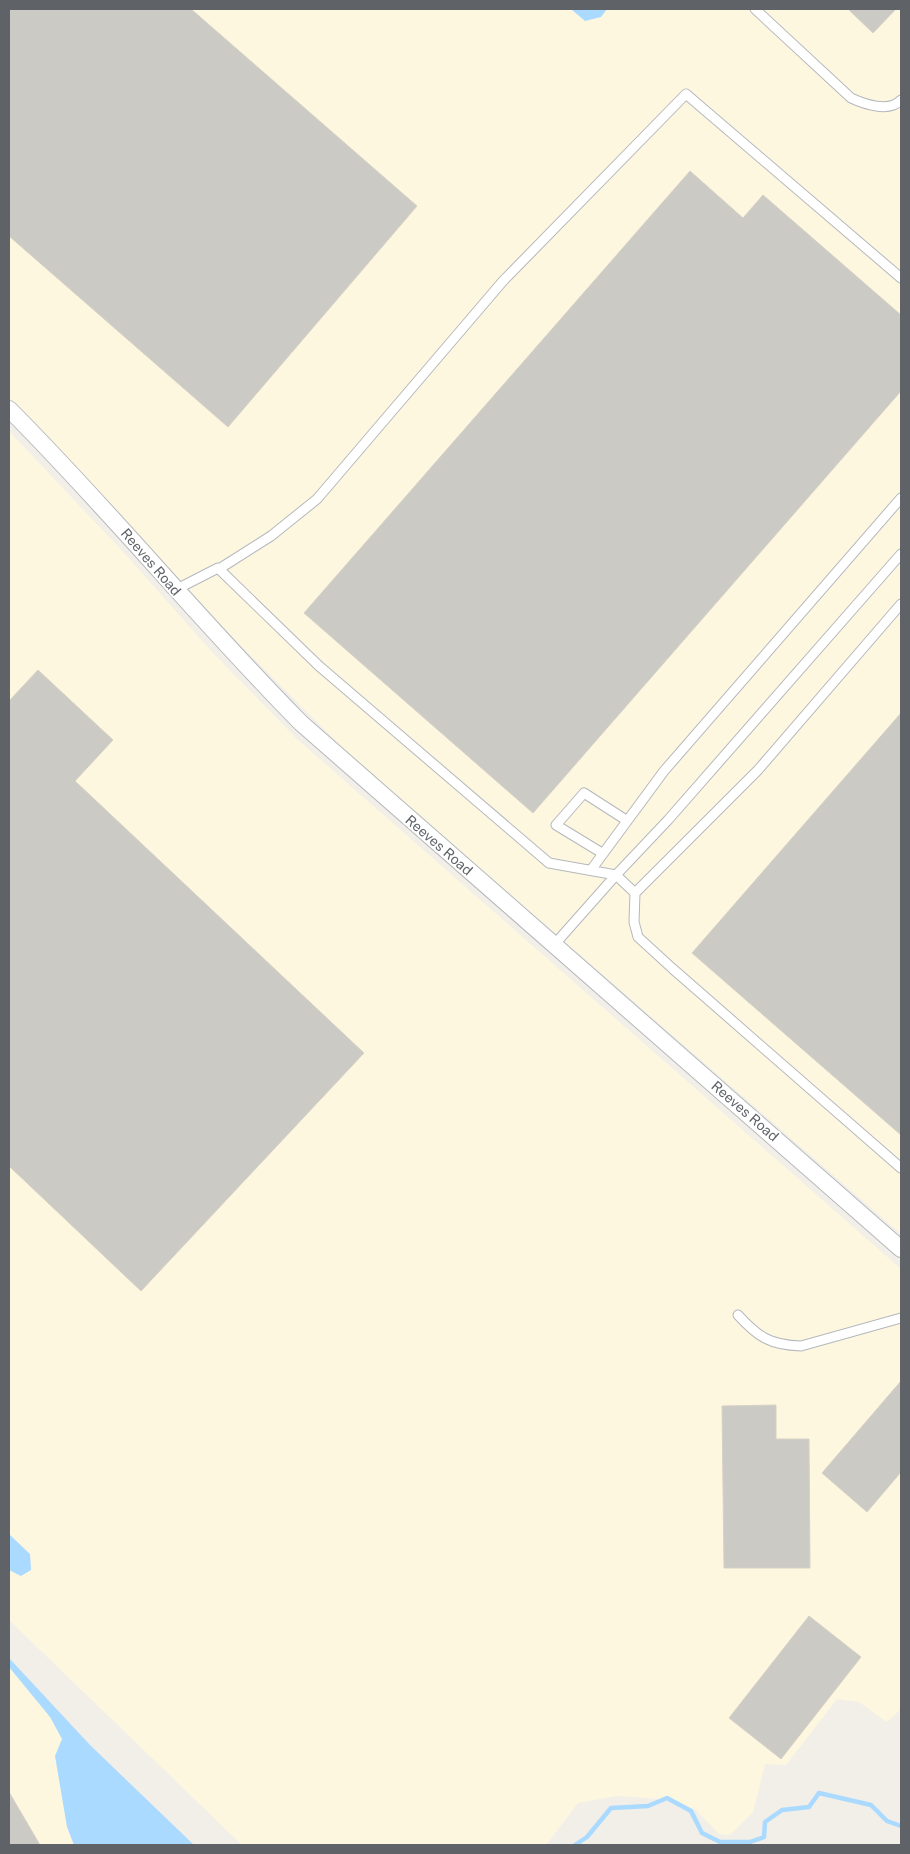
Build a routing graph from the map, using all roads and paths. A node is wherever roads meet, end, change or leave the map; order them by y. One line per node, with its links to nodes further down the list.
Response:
1 (756, 9): 2 (lane)
2 (901, 100)
3 (901, 278): 7 (lane)
4 (9, 409): 8 (street, Reeves Road)
5 (901, 498): 10 (lane)
6 (901, 554): 13 (lane)
7 (219, 569): 8 (lane); 12 (lane)
8 (175, 590): 15 (street, Reeves Road)
9 (901, 604): 14 (lane)
10 (626, 820): 11 (lane); 11 (lane)
11 (602, 853): 12 (lane)
12 (591, 870): 13 (lane)
13 (616, 876): 14 (lane); 15 (lane)
14 (635, 893): 16 (lane)
15 (554, 944): 17 (street, Reeves Road)
16 (901, 1168)
17 (901, 1250)
18 (738, 1315): 19 (lane)
19 (901, 1318)

